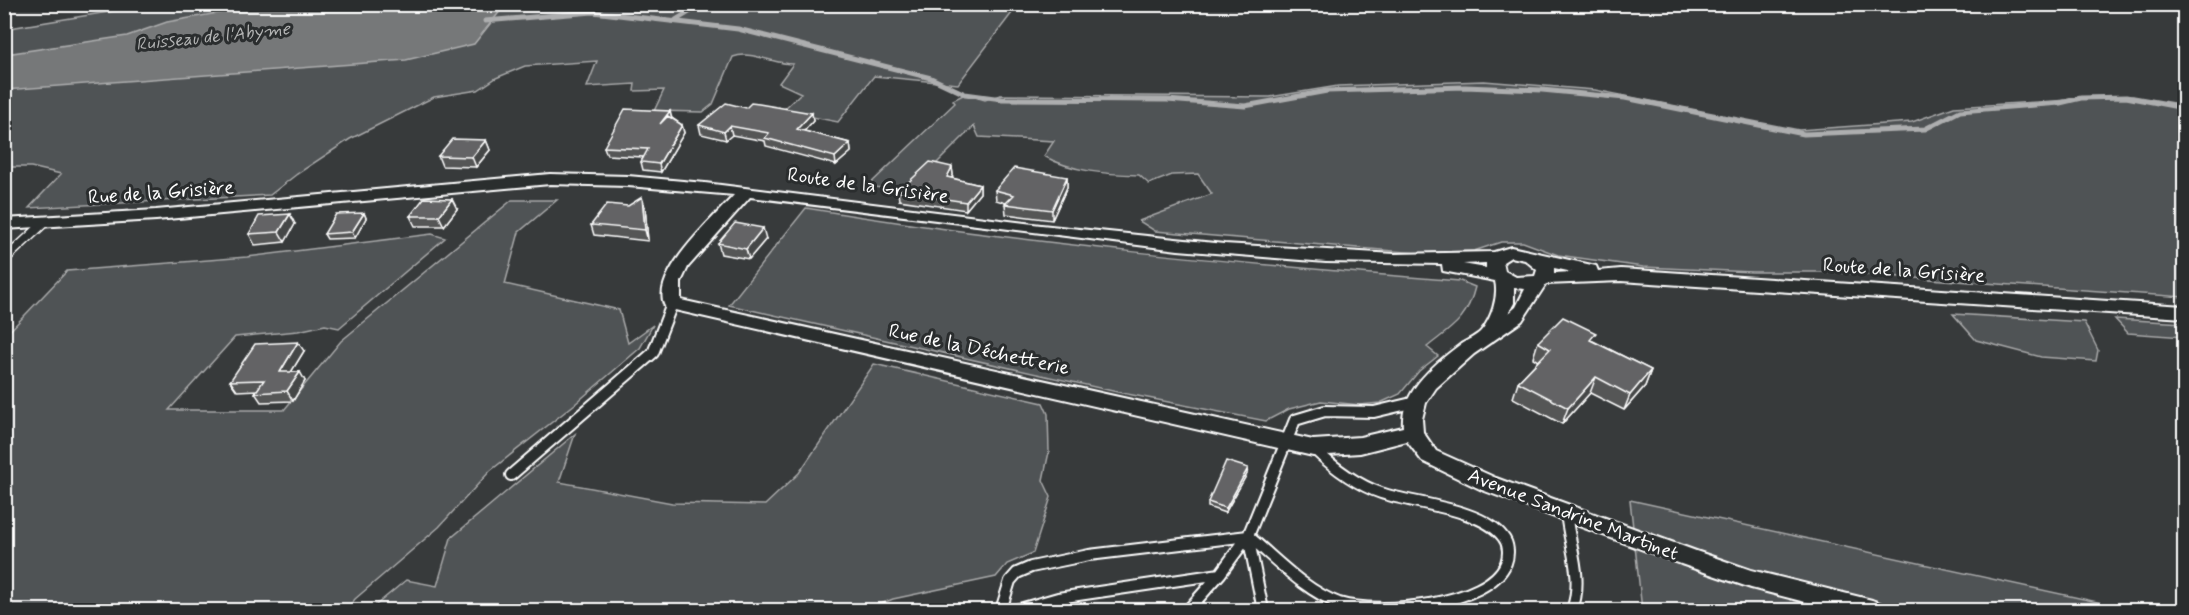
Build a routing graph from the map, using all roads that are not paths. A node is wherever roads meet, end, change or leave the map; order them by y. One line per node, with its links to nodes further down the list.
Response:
1 (746, 192): 2 (street, Route de la Grisière); 7 (street, Route de la Grisière); 12 (street)
2 (320, 201): 3 (street, Rue de la Grisière)
3 (44, 223): 4 (street, Rue de la Grisière); 6 (lane)
4 (4, 224)
5 (1497, 256): 7 (street, Route de la Grisière); 8 (street, Route de la Grisière); 10 (street)
6 (4, 260)
7 (1411, 260): 10 (street, Route de la Grisière)
8 (1538, 260): 9 (street, Route de la Grisière); 11 (street)
9 (1621, 275): 11 (street, Route de la Grisière); 13 (street, Route de la Grisière)
10 (1503, 277): 11 (street, Route de la Grisière); 14 (street)
11 (1540, 280): 14 (street)
12 (672, 304): 17 (street, Rue de la Déchetterie); 19 (lane)
13 (2184, 312)
14 (1487, 334): 15 (street)
15 (1416, 402): 16 (street); 17 (lane)
16 (1413, 432): 18 (street, Rue de la Déchetterie); 20 (street, Avenue Sandrine Martinet)
17 (1287, 443): 18 (street, Rue de la Déchetterie); 21 (lane)
18 (1313, 448): 21 (lane)
19 (511, 475)
20 (1566, 512): 27 (lane); 28 (street, Avenue Sandrine Martinet)
21 (1248, 536): 22 (lane); 23 (lane); 26 (lane)
22 (1221, 574): 24 (lane); 25 (lane)
23 (1001, 610)
24 (1016, 610)
25 (1188, 610)
26 (1263, 610)
27 (1572, 610)
28 (1872, 610)

